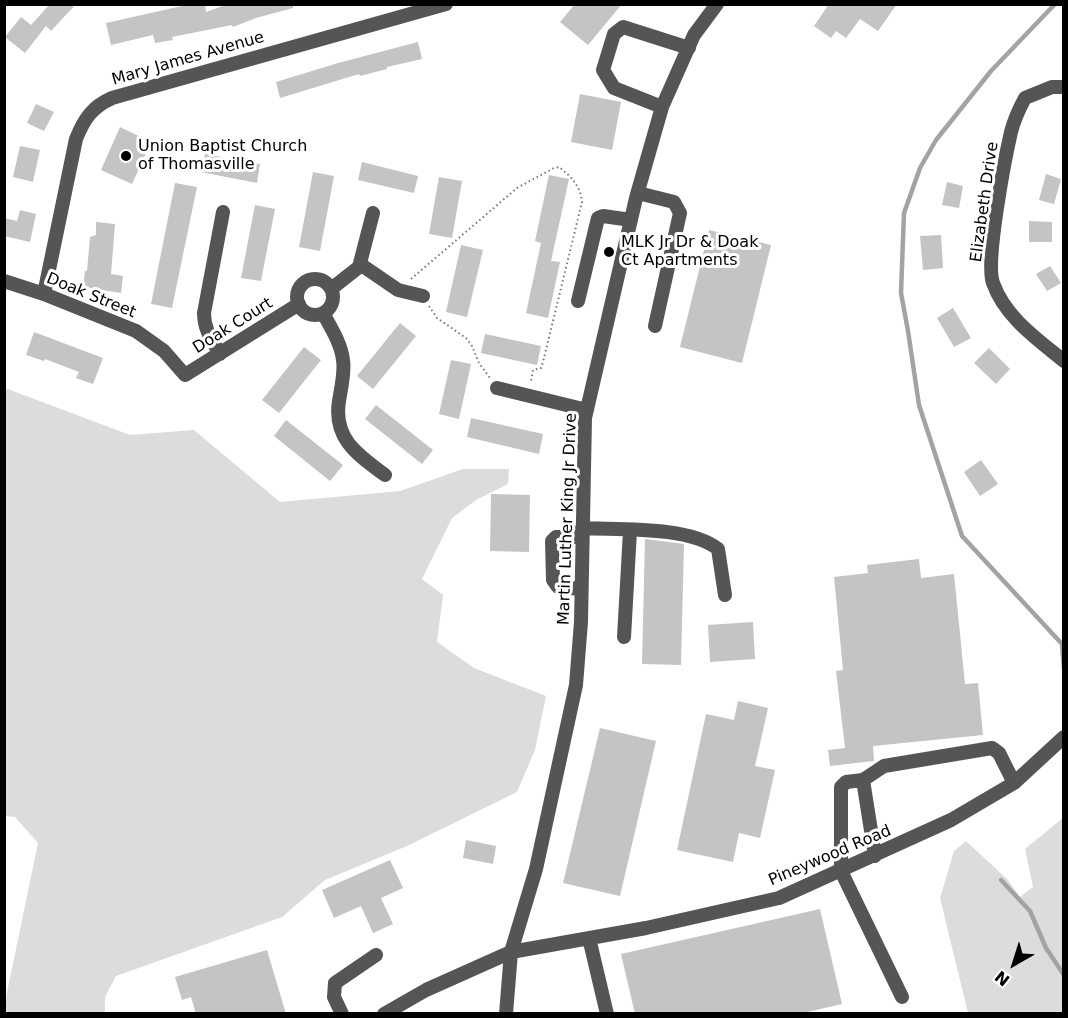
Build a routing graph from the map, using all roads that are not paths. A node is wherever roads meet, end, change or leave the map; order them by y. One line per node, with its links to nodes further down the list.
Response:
1 (446, 4): 13 (street, Mary James Avenue)
2 (717, 4): 3 (street, Martin Luther King Jr Drive)
3 (689, 48): 5 (street, Martin Luther King Jr Drive); 5 (street)
4 (1064, 87): 20 (street, Elizabeth Drive)
5 (662, 107): 6 (street, Martin Luther King Jr Drive)
6 (638, 193): 9 (street, Martin Luther King Jr Drive); 18 (street)
7 (223, 212): 19 (street)
8 (373, 213): 10 (street)
9 (632, 220): 15 (street); 23 (street, Martin Luther King Jr Drive)
10 (360, 264): 12 (street); 14 (street)
11 (4, 281): 13 (street, Doak Street)
12 (331, 289): 16 (street); 17 (street)
13 (44, 294): 21 (street, Doak Street)
14 (423, 296)
15 (578, 301)
16 (299, 304): 17 (street); 19 (street, Doak Court)
17 (323, 313): 24 (street)
18 (655, 326)
19 (220, 354): 21 (street, Doak Court)
20 (1064, 361)
21 (185, 375)
22 (497, 388): 23 (street)
23 (587, 410): 26 (street, Martin Luther King Jr Drive)
24 (385, 475)
25 (630, 531): 26 (street); 28 (street); 29 (street)
26 (582, 532): 27 (street, Martin Luther King Jr Drive); 27 (street)
27 (581, 590): 36 (street, Martin Luther King Jr Drive)
28 (725, 595)
29 (624, 637)
30 (1064, 737): 32 (street, Pineywood Road)
31 (863, 780): 32 (street); 33 (street); 34 (street)
32 (1014, 783): 33 (street, Pineywood Road)
33 (874, 856): 34 (street, Pineywood Road)
34 (841, 871): 35 (street, Pineywood Road); 38 (street)
35 (589, 938): 36 (street, Pineywood Road); 42 (street)
36 (510, 952): 40 (street, Pineywood Road); 41 (street, Martin Luther King Jr Drive)
37 (376, 955): 39 (street)
38 (902, 997)
39 (342, 1014)
40 (384, 1014)
41 (506, 1014)
42 (607, 1014)

